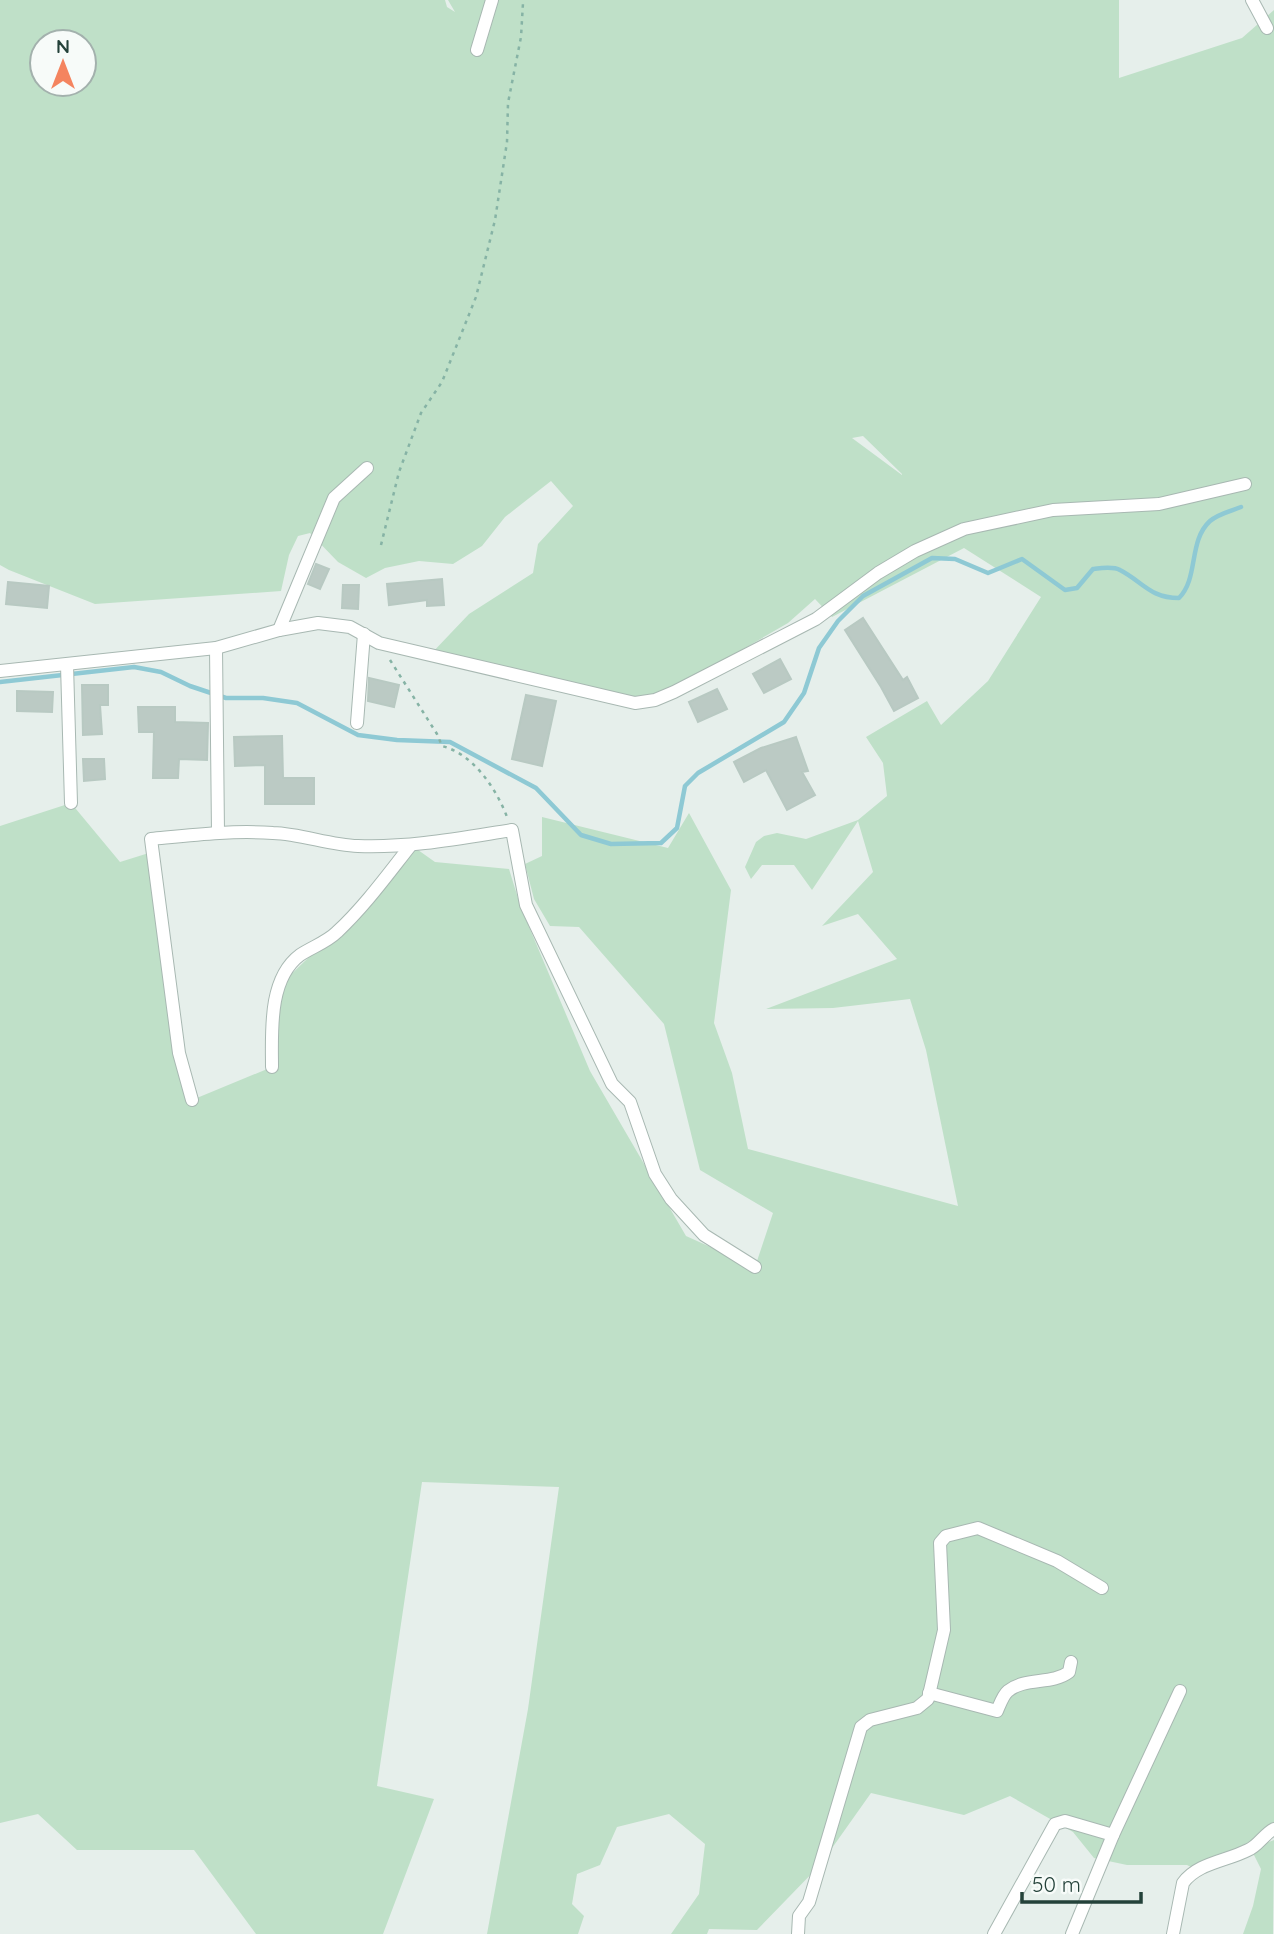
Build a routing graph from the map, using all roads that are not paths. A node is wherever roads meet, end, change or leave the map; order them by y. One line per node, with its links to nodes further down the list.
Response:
1 (492, 0): 4 (street)
2 (1252, 0): 3 (street)
3 (1267, 28)
4 (478, 50)
5 (367, 468): 7 (street)
6 (1245, 484): 8 (street)
7 (279, 630): 8 (street); 9 (street)
8 (364, 635): 12 (street)
9 (216, 648): 10 (street); 14 (street)
10 (67, 665): 11 (street); 13 (street)
11 (0, 671)
12 (357, 723)
13 (71, 803)
14 (218, 832): 15 (street); 17 (street)
15 (411, 845): 16 (street); 18 (street)
16 (272, 1067)
17 (192, 1100)
18 (755, 1267)
19 (1102, 1588): 22 (street)
20 (1071, 1662): 22 (street)
21 (1180, 1691): 24 (street)
22 (929, 1693): 25 (street)
23 (1274, 1829): 28 (street)
24 (1113, 1835): 26 (street); 27 (street)
25 (798, 1934)
26 (994, 1934)
27 (1072, 1934)
28 (1173, 1934)

